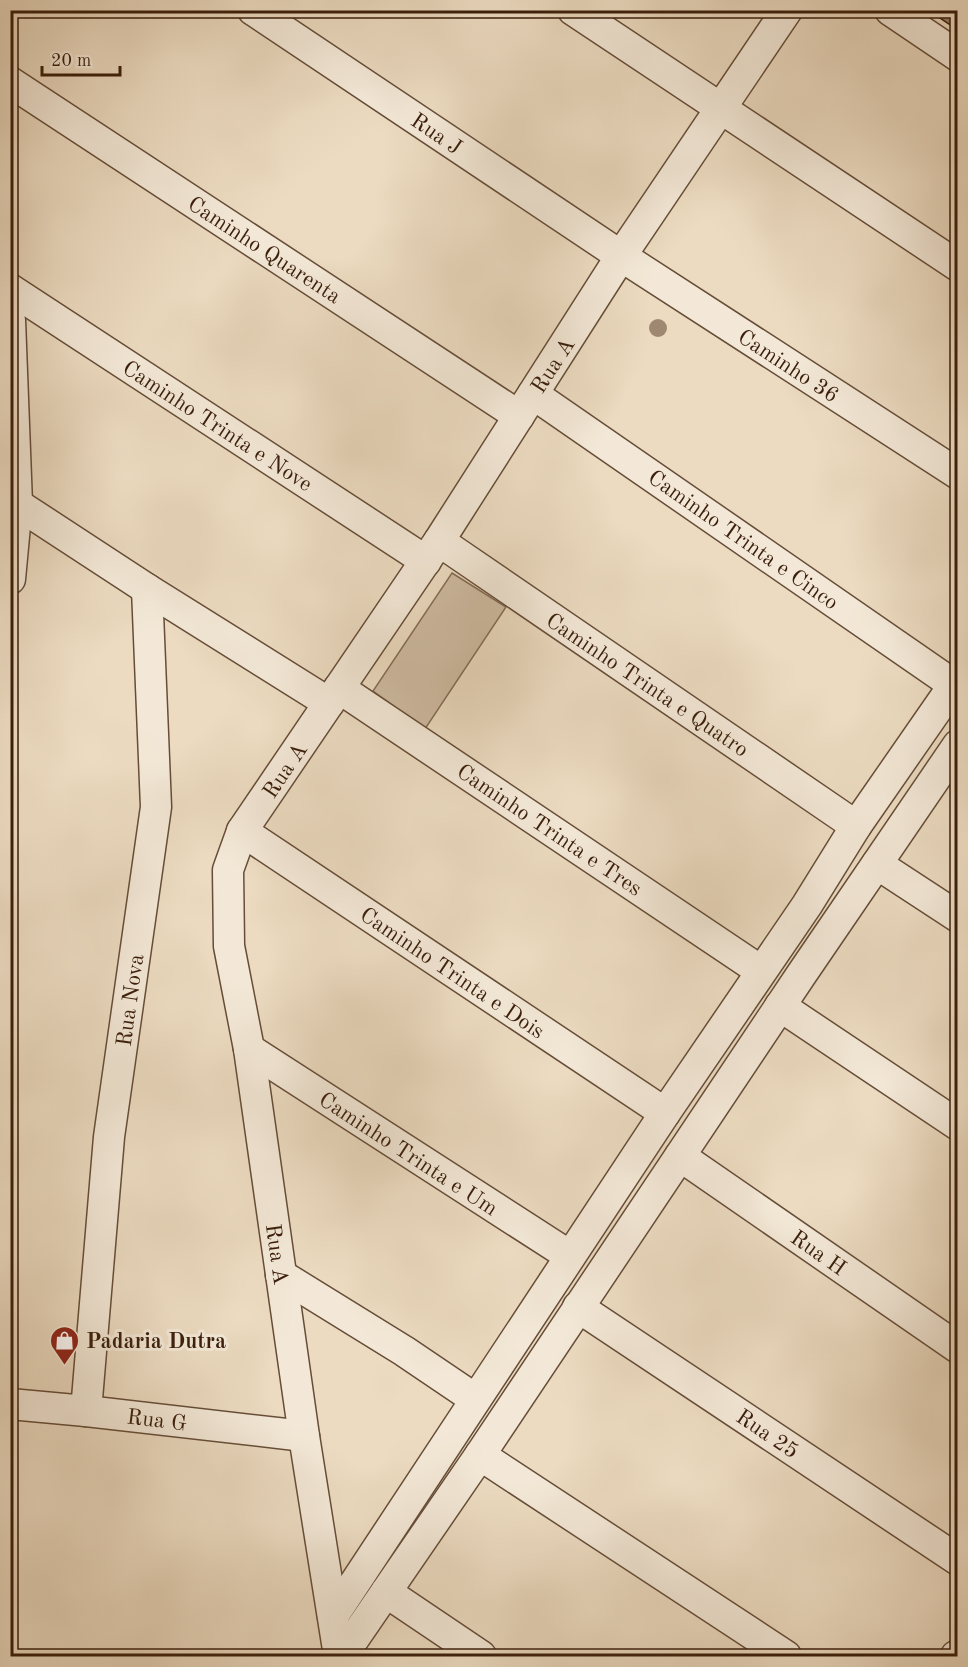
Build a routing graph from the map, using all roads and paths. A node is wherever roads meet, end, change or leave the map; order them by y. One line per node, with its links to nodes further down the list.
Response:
1 (253, 10): 8 (street, Rua J)
2 (573, 10): 7 (street)
3 (787, 10): 7 (street, Rua A)
4 (890, 10): 5 (street)
5 (957, 56)
6 (10, 82): 12 (street, Caminho Quarenta)
7 (721, 108): 8 (street, Rua A); 9 (street)
8 (621, 256): 12 (street, Rua A); 13 (street, Caminho 36)
9 (957, 266)
10 (10, 290): 15 (street, Caminho Trinta e Nove)
11 (10, 320): 14 (street)
12 (526, 405): 15 (street, Rua A); 18 (street, Caminho Trinta e Cinco)
13 (957, 474)
14 (17, 504): 16 (street); 17 (street, Caminho Trinta e Tres)
15 (433, 551): 19 (street, Rua A); 21 (street, Caminho Trinta e Quatro)
16 (10, 579)
17 (147, 589): 19 (street, Caminho Trinta e Tres); 39 (street, Rua Nova)
18 (956, 682): 21 (street)
19 (334, 696): 22 (street, Rua A); 27 (street, Caminho Trinta e Tres)
20 (957, 745): 23 (street)
21 (856, 826): 24 (street)
22 (242, 831): 29 (street, Rua A); 30 (street, Caminho Trinta e Dois)
23 (877, 864): 25 (street); 26 (street)
24 (802, 913): 26 (street); 27 (street)
25 (957, 917)
26 (830, 933): 28 (street)
27 (760, 971): 30 (street)
28 (780, 1006): 31 (street); 32 (street)
29 (249, 1049): 33 (street, Caminho Trinta e Um); 34 (street, Rua A)
30 (665, 1113): 33 (street)
31 (957, 1125)
32 (680, 1156): 35 (street); 36 (street, Rua H)
33 (570, 1256): 37 (street)
34 (281, 1275): 37 (street); 40 (street, Rua A)
35 (578, 1307): 41 (street); 42 (street, Rua 25)
36 (957, 1348)
37 (475, 1399): 44 (street)
38 (10, 1404): 39 (street, Rua G)
39 (86, 1411): 40 (street, Rua G)
40 (304, 1436): 44 (street, Rua A)
41 (480, 1455): 43 (street); 47 (street)
42 (957, 1560)
43 (386, 1592): 45 (street); 46 (street)
44 (333, 1616): 45 (street, Rua A)
45 (340, 1656)
46 (481, 1656)
47 (786, 1656)

